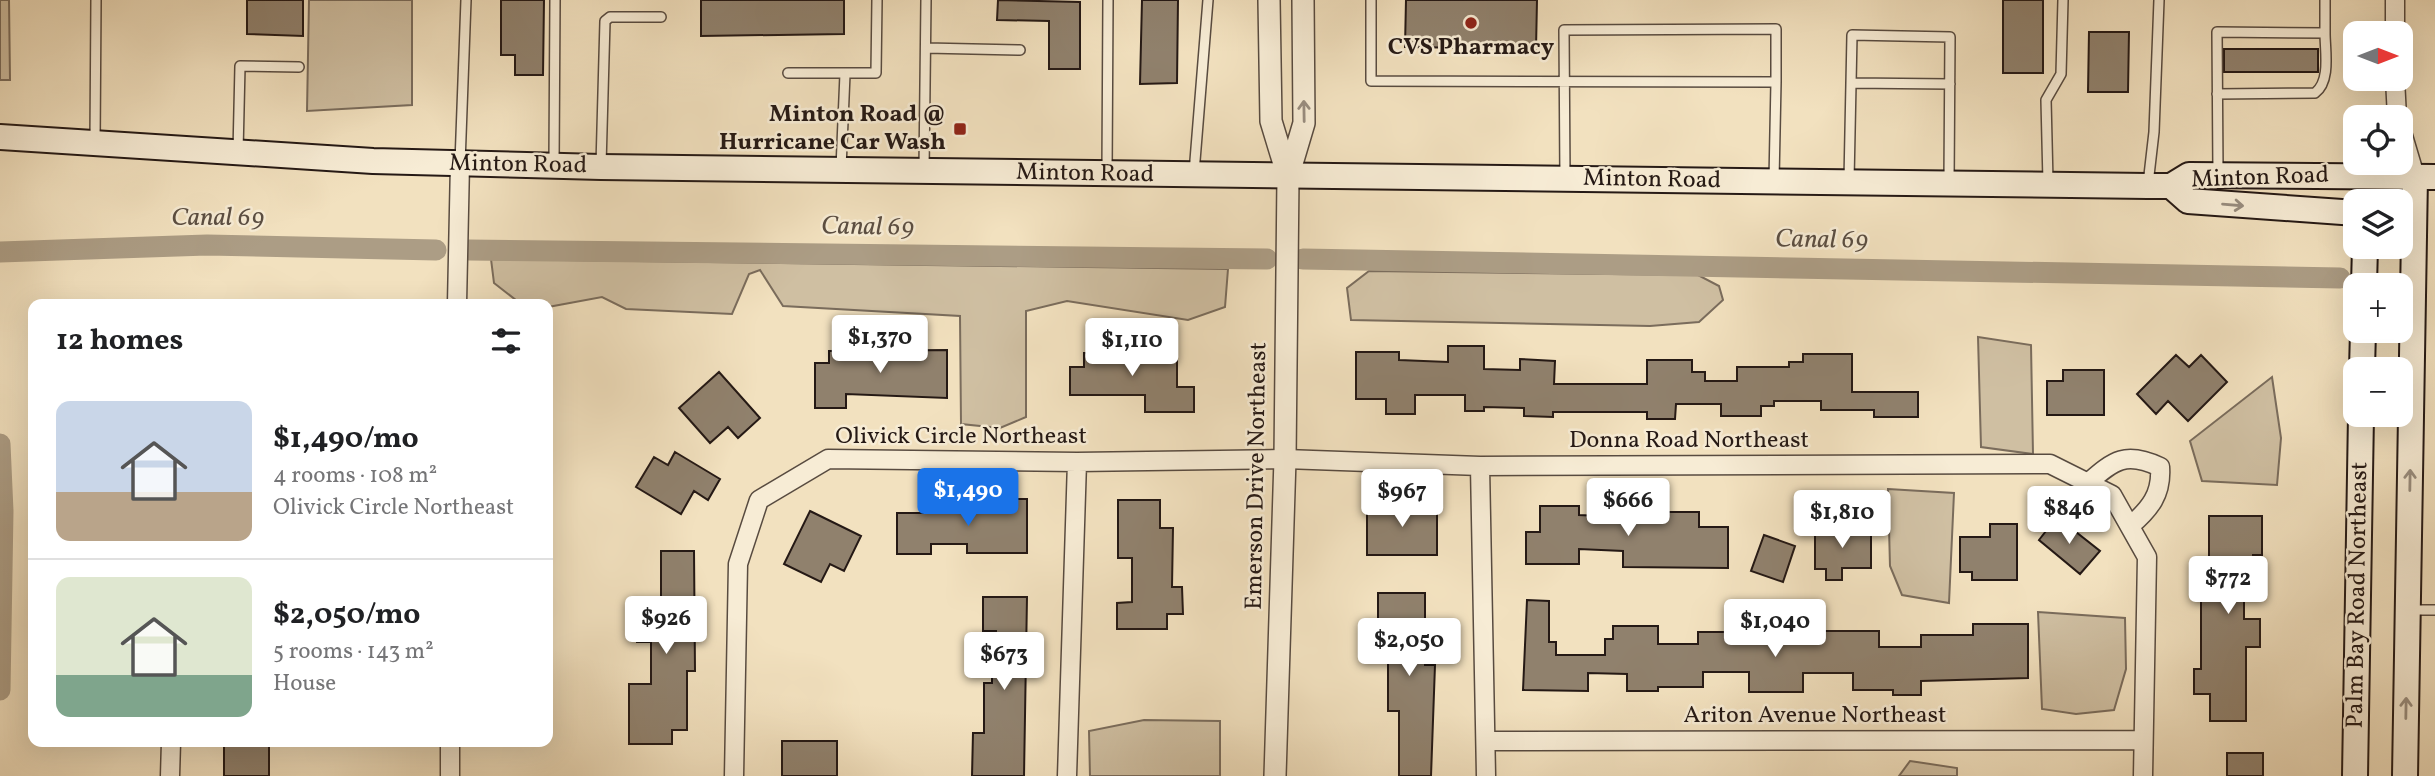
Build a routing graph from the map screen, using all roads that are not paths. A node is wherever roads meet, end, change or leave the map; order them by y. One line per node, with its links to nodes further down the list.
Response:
1 (96, 0): 29 (lane)
2 (466, 0): 32 (lane)
3 (555, 0): 33 (lane)
4 (877, 0): 22 (lane)
5 (926, 0): 18 (lane)
6 (1108, 0): 38 (lane)
7 (1208, 0): 39 (lane)
8 (1269, 0): 42 (street)
9 (1303, 0): 42 (street, one-way to 9)
10 (1371, 0): 23 (lane)
11 (2063, 0): 47 (lane)
12 (2159, 0): 48 (lane)
13 (2325, 0): 17 (lane)
14 (2395, 0): 16 (street)
15 (661, 18): 34 (lane)
16 (2395, 21)
17 (2325, 33): 27 (lane); 27 (lane)
18 (926, 48): 19 (lane); 36 (lane)
19 (1020, 50)
20 (299, 67): 31 (lane)
21 (788, 73): 22 (lane)
22 (845, 74): 35 (lane)
23 (1565, 81): 24 (lane); 24 (lane); 43 (lane)
24 (1776, 82): 44 (lane)
25 (1851, 83): 26 (lane); 26 (lane); 45 (lane)
26 (1950, 83): 46 (lane)
27 (2217, 93): 40 (lane)
28 (0, 137): 29 (main road, Minton Road)
29 (95, 144): 31 (main road, Minton Road)
30 (2413, 153): 41 (street, Palm Bay Road Northeast)
31 (238, 154): 32 (main road, Minton Road)
32 (460, 163): 33 (main road, Minton Road); 51 (street)
33 (554, 166): 34 (main road, Minton Road)
34 (601, 167): 35 (main road, Minton Road)
35 (841, 170): 36 (main road, Minton Road)
36 (924, 171): 38 (main road, Minton Road)
37 (2343, 171): 40 (main road, Minton Road)
38 (1107, 174): 39 (main road, Minton Road)
39 (1194, 175): 42 (main road, Minton Road)
40 (2218, 175): 48 (main road, Minton Road)
41 (2425, 176): 50 (main road, Palm Bay Road Northeast)
42 (1288, 177): 43 (main road, Minton Road); 53 (street, Emerson Drive Northeast)
43 (1566, 179): 44 (main road, Minton Road)
44 (1774, 181): 45 (main road, Minton Road)
45 (1849, 182): 46 (main road, Minton Road)
46 (1949, 183): 47 (main road, Minton Road)
47 (2048, 184): 48 (main road, Minton Road)
48 (2160, 186): 49 (main road, Minton Road, one-way to 49)
49 (2343, 213)
50 (2417, 214): 58 (main road, Palm Bay Road Northeast, one-way to 50)
51 (457, 299)
52 (2361, 427): 71 (main road, Palm Bay Road Northeast)
53 (1285, 459): 54 (street, Olivick Circle Northeast); 55 (street, Donna Road Northeast); 68 (street, Emerson Drive Northeast)
54 (1077, 462): 66 (street, Olivick Circle Northeast); 67 (street)
55 (1480, 466): 56 (street, Donna Road Northeast); 61 (street)
56 (2088, 483): 57 (street, Donna Road Northeast); 57 (street)
57 (2130, 526): 60 (street, Donna Road Northeast)
58 (2407, 610): 59 (lane); 72 (main road, Palm Bay Road Northeast, one-way to 58)
59 (2435, 610)
60 (2143, 740): 61 (street, Ariton Avenue Northeast); 70 (street, Donna Road Northeast)
61 (1487, 741): 69 (street)
62 (171, 747): 64 (street)
63 (450, 747): 65 (street)
64 (170, 776)
65 (450, 776)
66 (734, 776)
67 (1067, 776)
68 (1275, 776)
69 (1486, 776)
70 (2143, 776)
71 (2355, 776)
72 (2404, 776)

